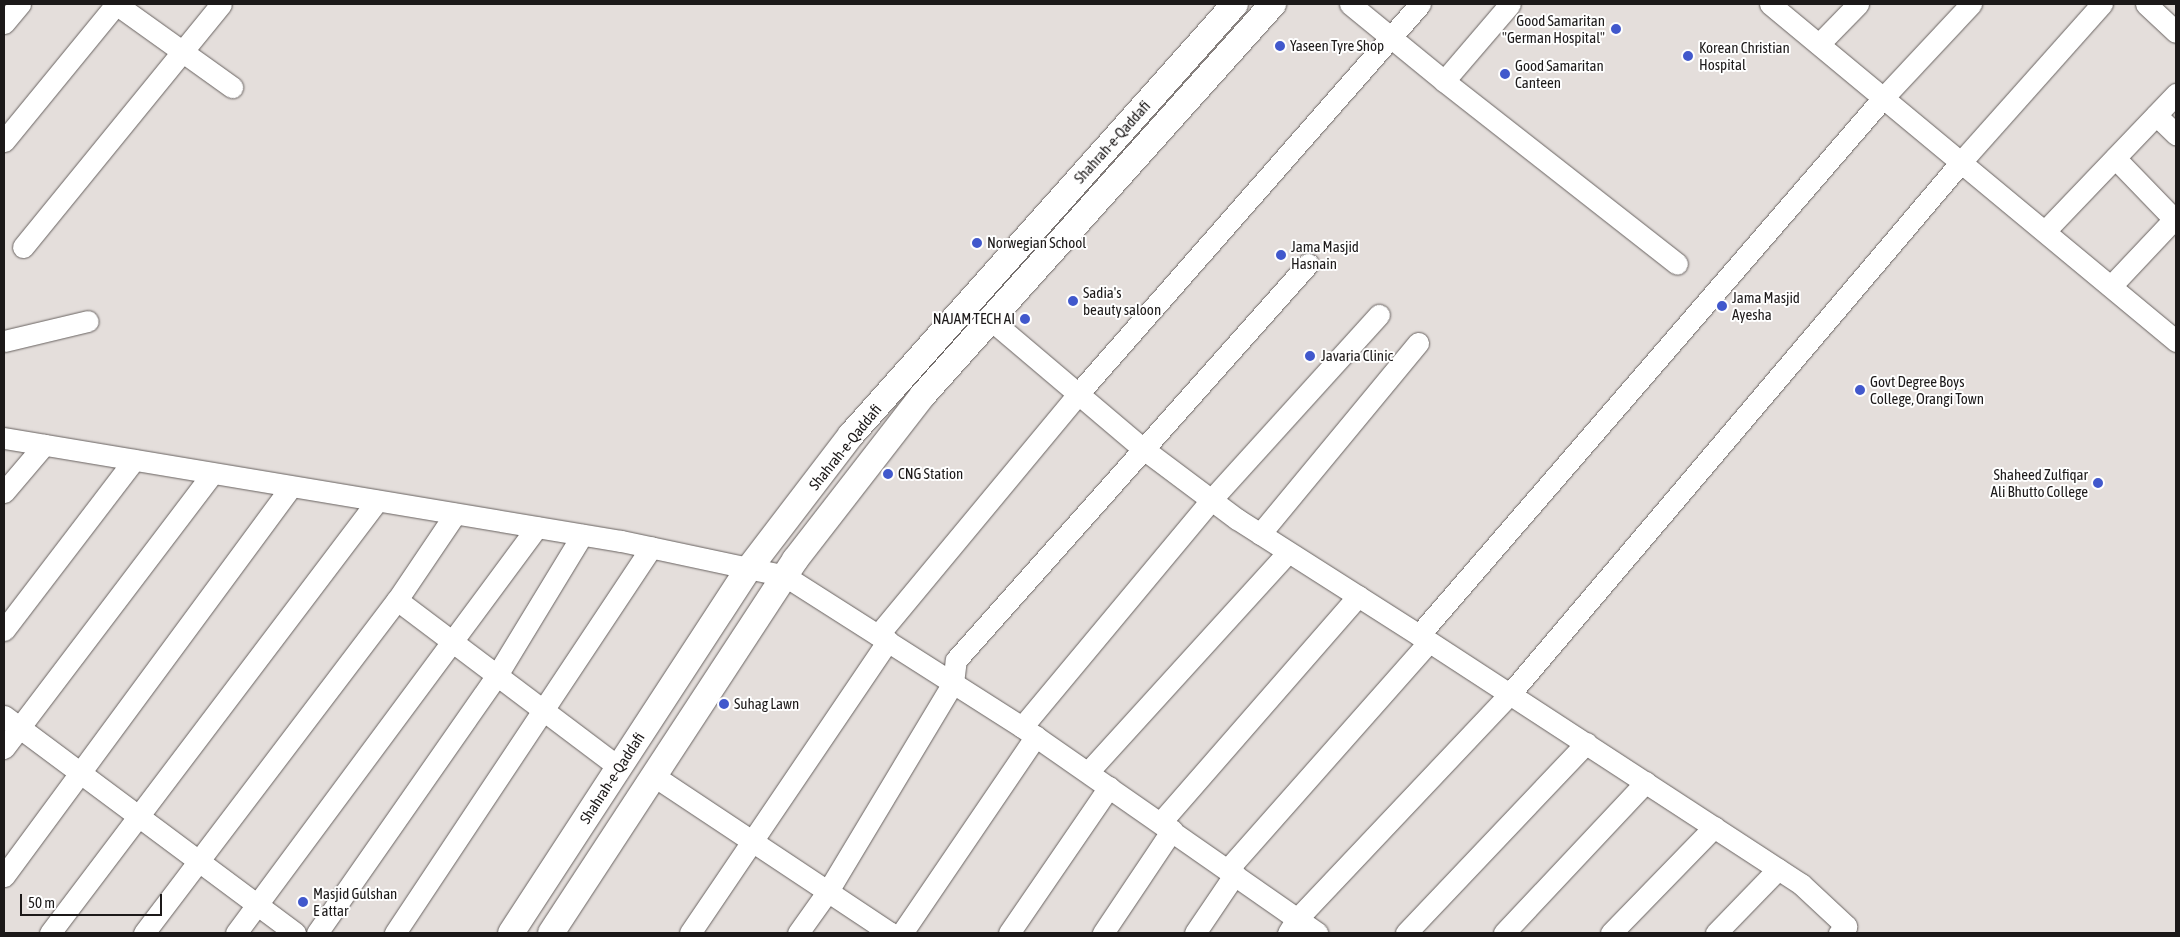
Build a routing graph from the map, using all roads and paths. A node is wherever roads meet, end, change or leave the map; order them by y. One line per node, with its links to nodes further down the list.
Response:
1 (20, 4): 14 (street)
2 (116, 4): 18 (street); 25 (street)
3 (221, 4): 18 (street)
4 (1235, 4): 56 (main road, Shahrah-e-Qaddafi)
5 (1273, 4): 35 (main road, Shahrah-e-Qaddafi)
6 (1350, 4): 16 (street)
7 (1420, 4): 16 (street)
8 (1510, 4): 19 (street)
9 (1770, 4): 17 (street)
10 (1858, 4): 17 (street)
11 (1971, 4): 22 (street)
12 (2102, 4): 27 (street)
13 (2146, 4): 15 (street)
14 (4, 23)
15 (2176, 32)
16 (1390, 37): 19 (street); 40 (street)
17 (1819, 44): 22 (street)
18 (182, 51): 20 (street); 30 (street)
19 (1444, 81): 32 (street)
20 (232, 87)
21 (2176, 94): 23 (street)
22 (1884, 98): 27 (street); 62 (street)
23 (2156, 115): 24 (street); 26 (street)
24 (2176, 134)
25 (4, 141)
26 (2114, 158): 28 (street); 29 (street)
27 (1961, 162): 29 (street); 66 (street)
28 (2175, 218): 33 (street)
29 (2044, 231): 33 (street)
30 (22, 246)
31 (1308, 264): 43 (street)
32 (1677, 264)
33 (2111, 286): 37 (street)
34 (1379, 315): 48 (street)
35 (991, 320): 40 (street); 57 (main road, Shahrah-e-Qaddafi)
36 (88, 322): 38 (street)
37 (2176, 340)
38 (4, 341)
39 (1418, 343): 52 (street)
40 (1077, 395): 43 (street); 61 (street)
41 (4, 438): 42 (street)
42 (44, 445): 44 (street); 47 (street)
43 (1142, 448): 48 (street); 65 (street)
44 (134, 460): 45 (street); 60 (street)
45 (212, 474): 46 (street); 68 (street)
46 (291, 487): 49 (street); 74 (street)
47 (4, 492)
48 (1211, 500): 52 (street); 69 (street)
49 (377, 501): 50 (street); 78 (street)
50 (455, 514): 51 (street); 59 (street)
51 (537, 527): 53 (street); 63 (street)
52 (1260, 534): 55 (street)
53 (582, 535): 54 (street); 64 (street)
54 (651, 547): 56 (street); 67 (street)
55 (1288, 552): 58 (street); 73 (street)
56 (750, 566): 57 (street); 72 (main road, Shahrah-e-Qaddafi)
57 (785, 576): 61 (street); 75 (main road, Shahrah-e-Qaddafi)
58 (1358, 596): 62 (street); 79 (street)
59 (396, 600): 63 (street); 82 (street)
60 (4, 630)
61 (883, 638): 65 (street); 81 (street)
62 (1424, 638): 66 (street); 84 (street)
63 (453, 642): 64 (street); 87 (street)
64 (497, 675): 67 (street); 93 (street)
65 (953, 683): 69 (street); 86 (street)
66 (1509, 695): 70 (street); 88 (street)
67 (543, 710): 72 (street); 94 (street)
68 (11, 722): 71 (street); 74 (street)
69 (1029, 732): 73 (street); 100 (street)
70 (1586, 743): 76 (street); 105 (street)
71 (4, 748)
72 (619, 767): 95 (main road, Shahrah-e-Qaddafi)
73 (1088, 772): 77 (street)
74 (80, 773): 78 (street); 85 (street)
75 (654, 776): 81 (street); 96 (main road, Shahrah-e-Qaddafi)
76 (1646, 782): 80 (street); 106 (street)
77 (1109, 787): 79 (street); 101 (street)
78 (139, 817): 82 (street); 89 (street)
79 (1166, 826): 84 (street); 102 (street)
80 (1714, 827): 83 (street); 107 (street)
81 (754, 841): 86 (street); 97 (street)
82 (198, 861): 87 (street); 90 (street)
83 (1778, 869): 108 (street); 109 (street)
84 (1231, 871): 88 (street); 103 (street)
85 (4, 876)
86 (828, 891): 98 (street); 99 (street)
87 (257, 905): 91 (street); 92 (street)
88 (1292, 926): 104 (street)
89 (50, 933)
90 (144, 933)
91 (236, 933)
92 (295, 933)
93 (317, 933)
94 (395, 933)
95 (511, 933)
96 (551, 933)
97 (690, 933)
98 (798, 933)
99 (890, 933)
100 (902, 933)
101 (1009, 933)
102 (1103, 933)
103 (1194, 933)
104 (1317, 933)
105 (1406, 933)
106 (1504, 933)
107 (1612, 933)
108 (1716, 933)
109 (1839, 933)

